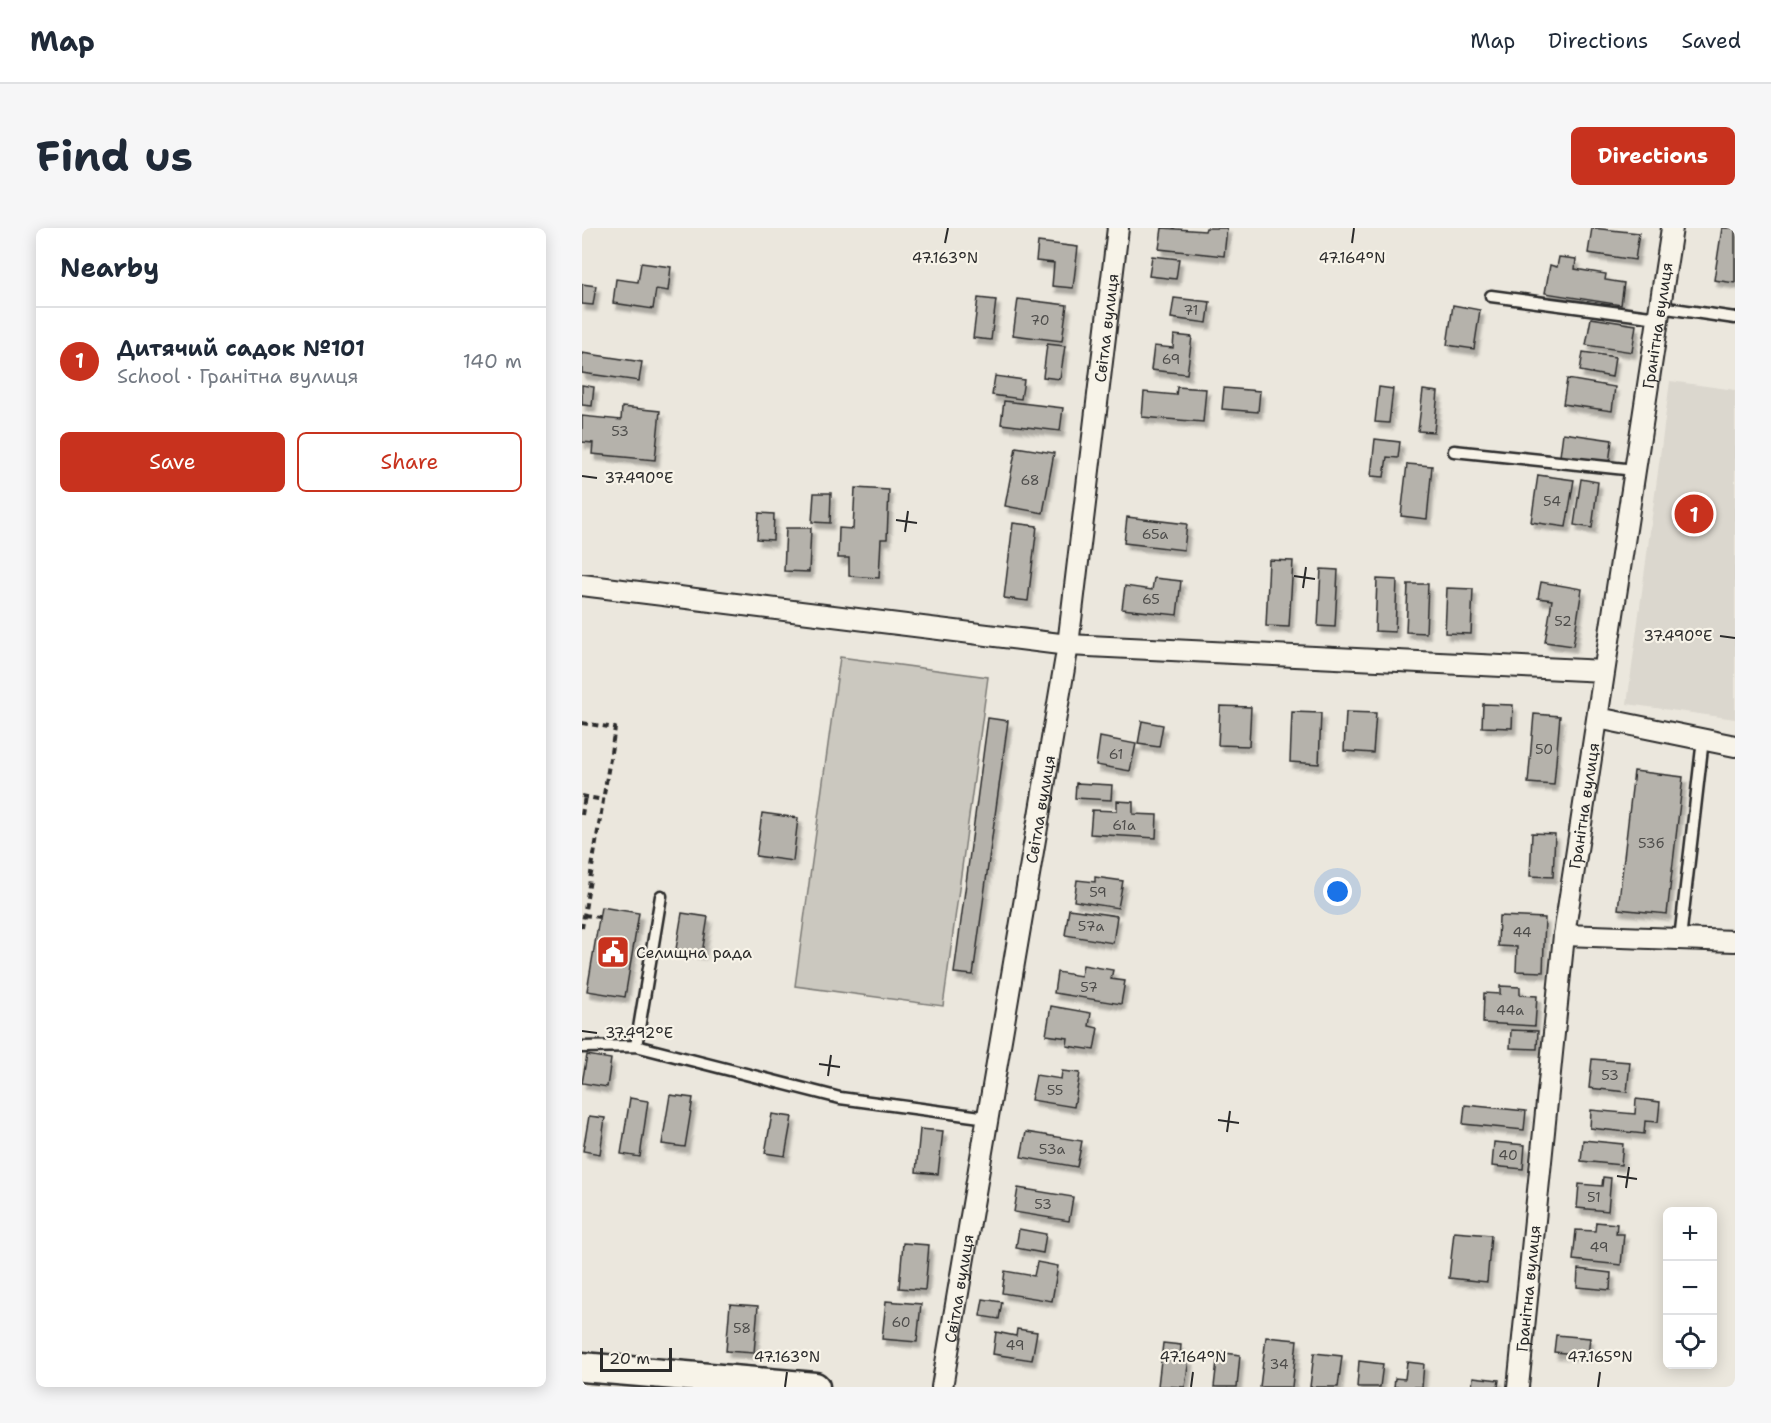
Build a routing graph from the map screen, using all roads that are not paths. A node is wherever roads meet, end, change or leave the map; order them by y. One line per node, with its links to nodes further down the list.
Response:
1 (1118, 228): 9 (street, Світла вулиця)
2 (1672, 228): 4 (street, Гранітна вулиця)
3 (1491, 296): 4 (lane)
4 (1659, 312): 5 (lane); 7 (street, Гранітна вулиця)
5 (1735, 318)
6 (1454, 451): 7 (lane)
7 (1635, 470): 10 (street, Гранітна вулиця)
8 (582, 585): 9 (street)
9 (1068, 645): 10 (street); 20 (street, Світла вулиця)
10 (1604, 671): 11 (street, Гранітна вулиця)
11 (1598, 718): 12 (street); 15 (street, Гранітна вулиця)
12 (1703, 739): 13 (street); 16 (lane)
13 (1735, 746)
14 (661, 896): 18 (lane)
15 (1564, 935): 16 (street); 24 (street, Гранітна вулиця)
16 (1680, 939): 17 (street)
17 (1735, 941)
18 (636, 1046): 19 (lane); 20 (lane)
19 (582, 1047)
20 (988, 1118): 23 (street, Світла вулиця)
21 (582, 1367): 22 (street)
22 (815, 1387)
23 (942, 1387)
24 (1518, 1387)

